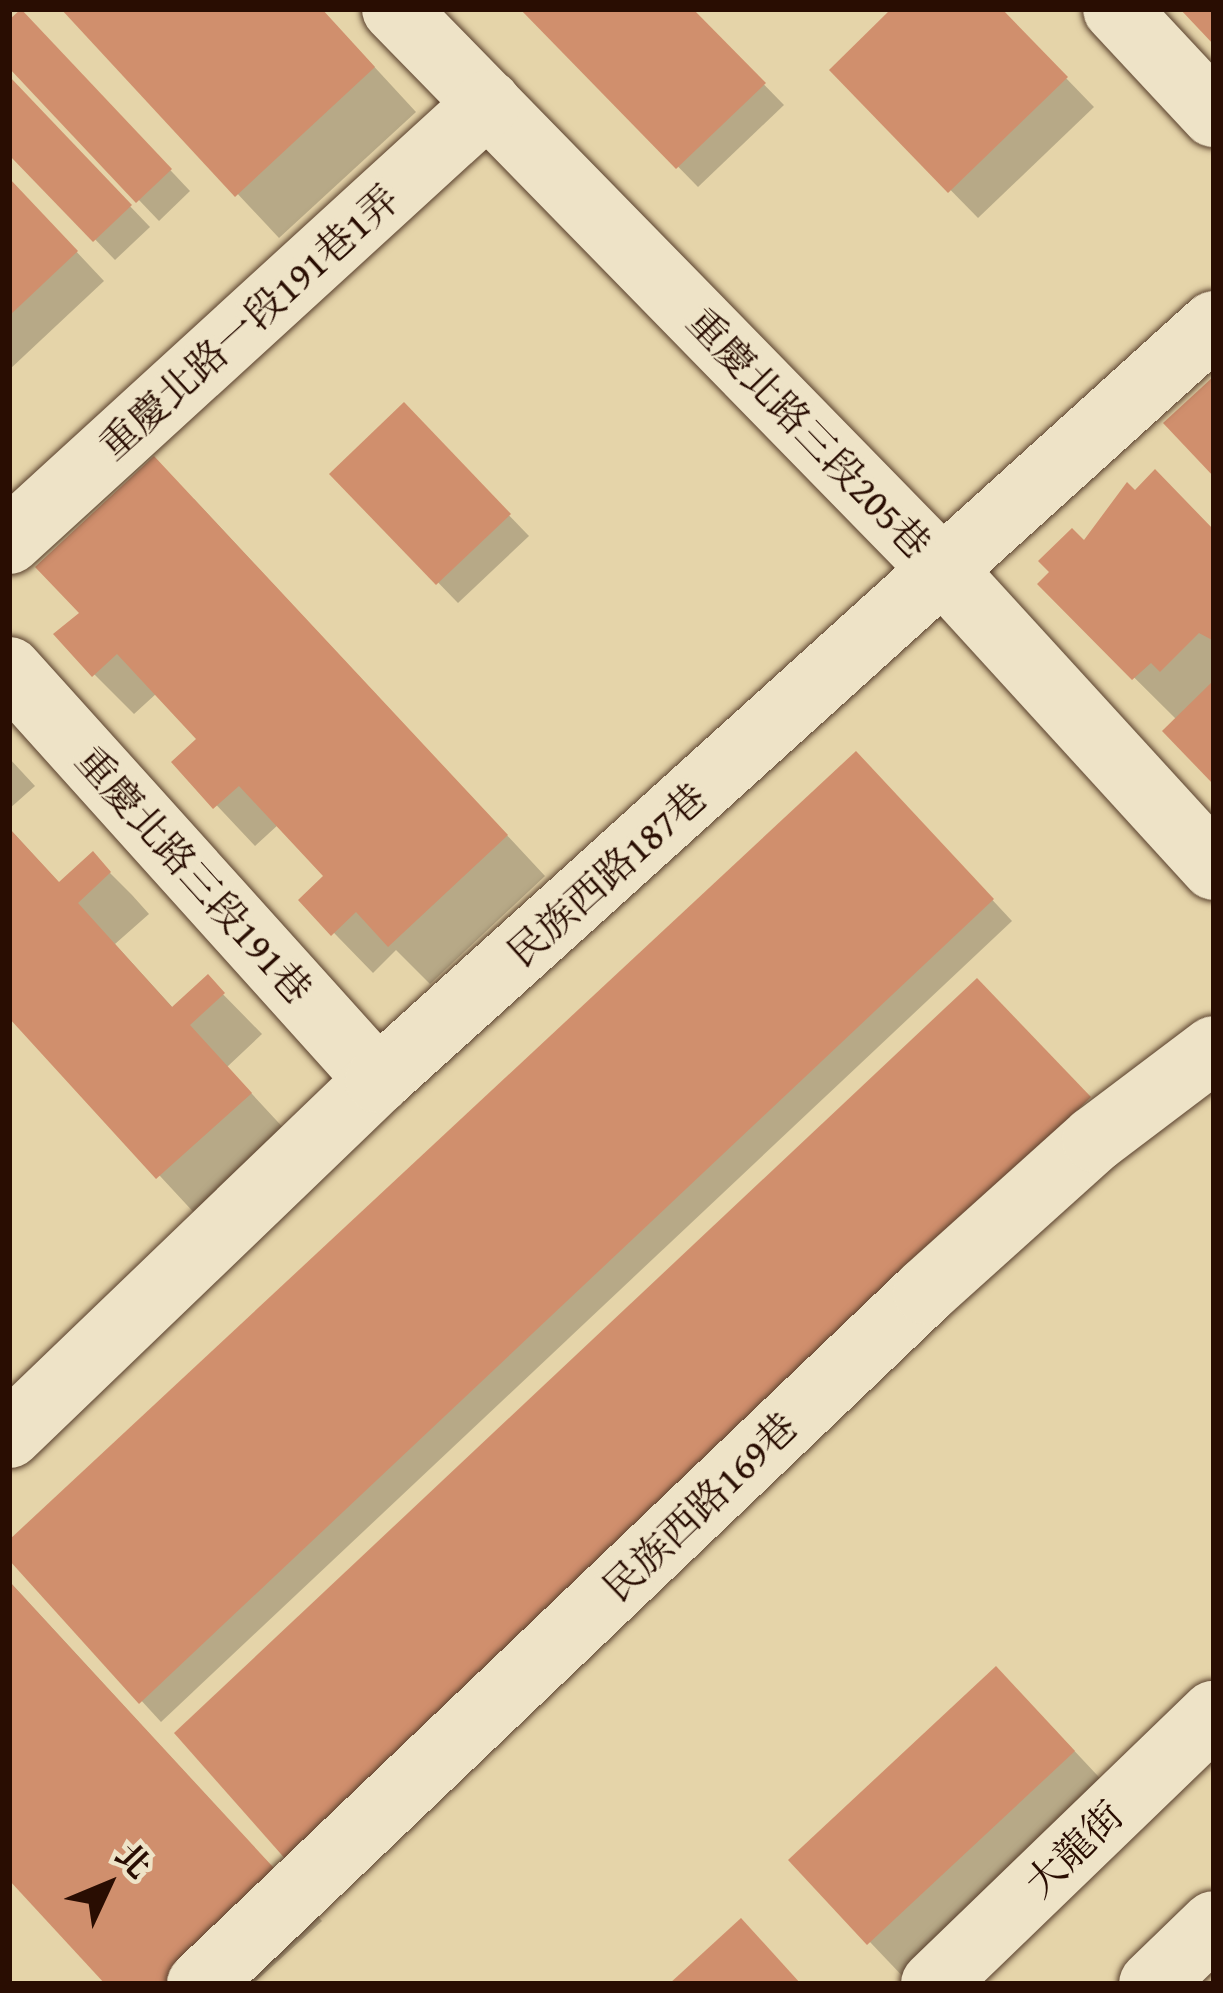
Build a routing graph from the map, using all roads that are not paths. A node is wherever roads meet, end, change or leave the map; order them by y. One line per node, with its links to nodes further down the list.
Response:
1 (394, 9): 3 (street, 重慶北路三段205巷)
2 (1117, 9): 4 (street)
3 (488, 103): 6 (street, 重慶北路一段191巷1弄); 7 (street, 重慶北路三段205巷)
4 (1214, 114)
5 (1214, 324): 7 (street, 民族西路187巷)
6 (9, 541)
7 (944, 571): 9 (street, 重慶北路三段205巷); 11 (street, 民族西路187巷)
8 (9, 670): 11 (street, 重慶北路三段191巷)
9 (1214, 867)
10 (1214, 1049): 15 (street, 民族西路169巷)
11 (378, 1081): 12 (street, 民族西路187巷)
12 (9, 1436)
13 (1214, 1714): 16 (street, 大龍街)
14 (1214, 1924): 17 (street)
15 (200, 1984)
16 (934, 1984)
17 (1152, 1984)

